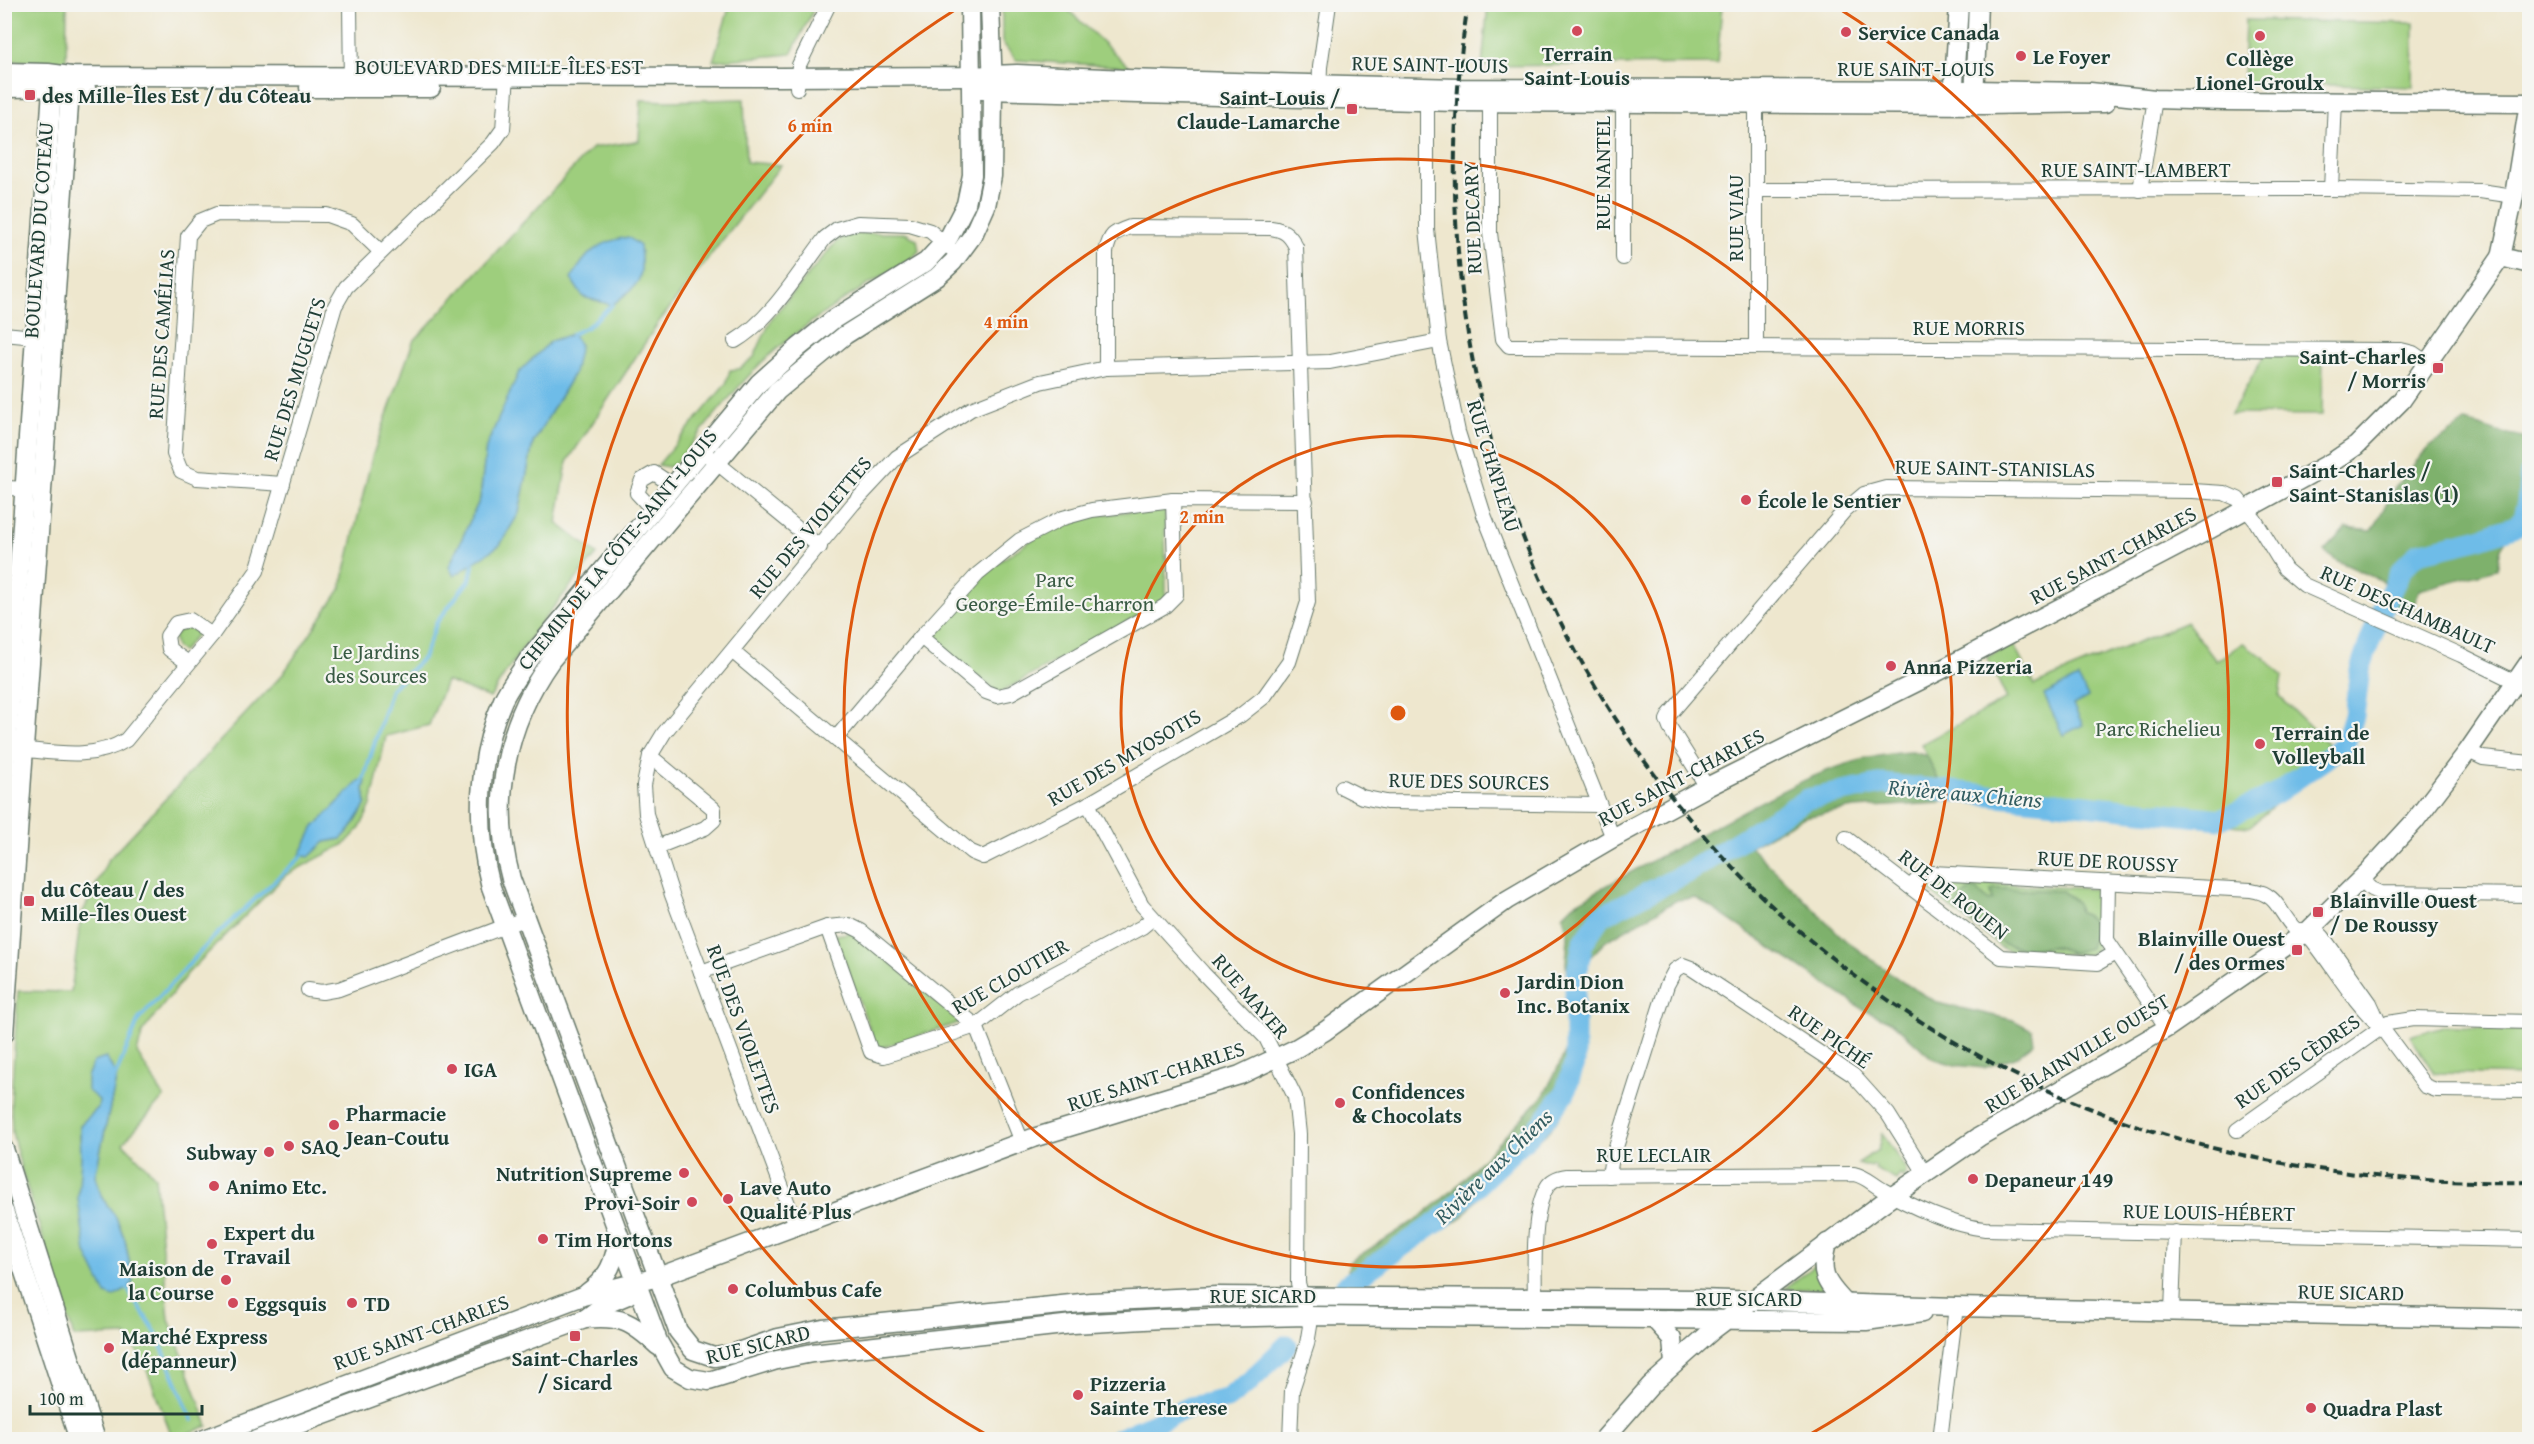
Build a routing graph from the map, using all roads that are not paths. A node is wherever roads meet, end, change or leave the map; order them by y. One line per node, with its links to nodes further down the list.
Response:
1 (350, 4): 10 (street)
2 (829, 4): 13 (street)
3 (970, 4): 14 (street, CHEMIN DE LA CÔTE-SAINT-LOUIS)
4 (990, 4): 12 (street, CHEMIN DE LA CÔTE-SAINT-LOUIS)
5 (1329, 4): 16 (street)
6 (1959, 4): 21 (street)
7 (1978, 4): 22 (street)
8 (4, 72): 9 (street, BOULEVARD DES MILLE-ÎLES EST)
9 (62, 81): 10 (street, BOULEVARD DES MILLE-ÎLES EST); 15 (street, BOULEVARD DES MILLE-ÎLES EST); 37 (street, BOULEVARD DU COTEAU)
10 (351, 82): 11 (street, BOULEVARD DES MILLE-ÎLES EST)
11 (507, 82): 13 (street, BOULEVARD DES MILLE-ÎLES EST); 31 (street, RUE DES MUGUETS)
12 (992, 82): 14 (street, BOULEVARD DES MILLE-ÎLES EST); 16 (street, RUE SAINT-LOUIS); 32 (street, CHEMIN DE LA CÔTE-SAINT-LOUIS)
13 (797, 83): 14 (street, BOULEVARD DES MILLE-ÎLES EST)
14 (972, 83): 30 (street, CHEMIN DE LA CÔTE-SAINT-LOUIS)
15 (4, 88)
16 (1319, 92): 17 (street, RUE SAINT-LOUIS)
17 (1427, 94): 18 (street, RUE SAINT-LOUIS); 39 (street, RUE CHAPLEAU)
18 (1490, 95): 19 (street, RUE SAINT-LOUIS); 40 (street, RUE DECARY)
19 (1623, 95): 20 (street, RUE SAINT-LOUIS); 34 (street, RUE NANTEL)
20 (1756, 96): 21 (street, RUE SAINT-LOUIS); 27 (street, RUE VIAU)
21 (1953, 97): 22 (street, RUE SAINT-LOUIS)
22 (1974, 98): 23 (street, RUE SAINT-LOUIS)
23 (2155, 99): 24 (street, RUE SAINT-LOUIS); 28 (street)
24 (2335, 101): 25 (street, RUE SAINT-LOUIS); 26 (street)
25 (2529, 103): 29 (street, RUE SAINT-CHARLES)
26 (2331, 189): 28 (street, RUE SAINT-LAMBERT); 29 (street, RUE SAINT-LAMBERT)
27 (1757, 190): 28 (street, RUE SAINT-LAMBERT); 41 (street, RUE VIAU)
28 (2140, 190)
29 (2514, 196): 33 (street, RUE SAINT-CHARLES)
30 (944, 243): 32 (street); 38 (street); 45 (street, CHEMIN DE LA CÔTE-SAINT-LOUIS)
31 (381, 252): 47 (street, RUE DES MUGUETS); 47 (street, RUE DES CAMÉLIAS)
32 (959, 255): 46 (street, CHEMIN DE LA CÔTE-SAINT-LOUIS)
33 (2501, 257): 35 (street); 43 (street, RUE SAINT-CHARLES)
34 (1623, 258)
35 (2529, 264)
36 (4, 334): 37 (street)
37 (44, 338): 50 (street, BOULEVARD DU COTEAU)
38 (735, 341)
39 (1439, 341): 42 (street, RUE DES VIOLETTES); 73 (street, RUE CHAPLEAU)
40 (1506, 344): 41 (street, RUE MORRIS)
41 (1756, 347): 43 (street, RUE MORRIS)
42 (1301, 363): 44 (street, RUE DES VIOLETTES); 44 (street, RUE DES MYOSOTIS); 52 (street, RUE DES MYOSOTIS)
43 (2429, 364): 54 (street, RUE SAINT-CHARLES)
44 (1106, 368): 55 (street, RUE DES VIOLETTES)
45 (702, 450): 46 (street); 48 (street, CHEMIN DE LA CÔTE-SAINT-LOUIS)
46 (716, 462): 55 (street); 68 (street, CHEMIN DE LA CÔTE-SAINT-LOUIS)
47 (284, 484): 56 (street, RUE DES MUGUETS)
48 (672, 485): 53 (street, CHEMIN DE LA CÔTE-SAINT-LOUIS); 53 (street, CHEMIN DE LA CÔTE-SAINT-LOUIS)
49 (4, 488): 50 (street)
50 (34, 489): 63 (street, BOULEVARD DU COTEAU)
51 (1173, 500): 52 (street); 57 (street); 57 (street)
52 (1306, 501): 72 (street, RUE DES MYOSOTIS)
53 (652, 509): 67 (street, CHEMIN DE LA CÔTE-SAINT-LOUIS)
54 (2247, 509): 61 (street, RUE DESCHAMBAULT); 71 (street, RUE SAINT-CHARLES); 71 (street, RUE SAINT-STANISLAS)
55 (820, 547): 58 (street, RUE DES VIOLETTES)
56 (212, 634): 60 (street, RUE DES MUGUETS); 60 (street)
57 (921, 637): 62 (street)
58 (733, 652): 62 (street, RUE DES MYOSOTIS); 65 (street, RUE DES VIOLETTES)
59 (2529, 661): 61 (street, RUE BLAINVILLE OUEST)
60 (188, 663): 63 (street, RUE DES MUGUETS)
61 (2516, 682): 64 (street, RUE BLAINVILLE OUEST)
62 (837, 737): 72 (street, RUE DES MYOSOTIS)
63 (16, 749): 69 (street, BOULEVARD DU COTEAU); 77 (street, BOULEVARD DU COTEAU)
64 (2468, 751): 66 (street); 78 (street, RUE BLAINVILLE OUEST)
65 (650, 756): 76 (street, RUE DES VIOLETTES); 76 (street)
66 (2529, 763)
67 (483, 775): 68 (street); 84 (street, CHEMIN DE LA CÔTE-SAINT-LOUIS)
68 (503, 776): 83 (street, CHEMIN DE LA CÔTE-SAINT-LOUIS)
69 (4, 786)
70 (1342, 787): 73 (street, RUE DES SOURCES)
71 (1707, 787): 74 (street, RUE SAINT-CHARLES)
72 (1088, 804): 82 (street, RUE MAYER)
73 (1598, 805): 74 (street, RUE CHAPLEAU)
74 (1613, 838): 95 (street, RUE SAINT-CHARLES)
75 (1846, 838): 80 (street, RUE DE ROUEN)
76 (657, 847): 88 (street, RUE DES VIOLETTES)
77 (10, 878): 94 (street, BOULEVARD DU COTEAU)
78 (2361, 880): 81 (street); 86 (street, RUE BLAINVILLE OUEST)
79 (2108, 882): 80 (street, RUE DE ROUSSY); 86 (street, RUE DE ROUSSY); 87 (street)
80 (1910, 887): 87 (street, RUE DE ROUEN)
81 (2529, 895)
82 (1153, 918): 91 (street, RUE CLOUTIER); 95 (street, RUE MAYER)
83 (524, 919): 84 (street); 96 (street, CHEMIN DE LA CÔTE-SAINT-LOUIS)
84 (504, 926): 89 (street); 97 (street, CHEMIN DE LA CÔTE-SAINT-LOUIS)
85 (827, 927): 88 (street); 91 (street); 91 (street, RUE CLOUTIER)
86 (2302, 930): 92 (street, RUE DE ROUSSY); 93 (street, RUE BLAINVILLE OUEST)
87 (2115, 953): 93 (street)
88 (701, 972): 106 (street, RUE DES VIOLETTES)
89 (308, 990)
90 (2529, 1022): 92 (street)
91 (976, 1026): 100 (street)
92 (2381, 1027): 98 (street, RUE DE ROUSSY); 99 (street, RUE DES CÈDRES)
93 (2168, 1028): 102 (street, RUE BLAINVILLE OUEST)
94 (4, 1034)
95 (1277, 1058): 100 (street, RUE SAINT-CHARLES); 115 (street, RUE MAYER)
96 (580, 1068): 97 (street); 112 (street, CHEMIN DE LA CÔTE-SAINT-LOUIS)
97 (560, 1075): 107 (street, CHEMIN DE LA CÔTE-SAINT-LOUIS)
98 (2529, 1091)
99 (2237, 1130)
100 (1022, 1142): 106 (street, RUE SAINT-CHARLES)
101 (4, 1149): 110 (street)
102 (1925, 1173): 103 (street, RUE PICHÉ); 104 (street, RUE BLAINVILLE OUEST)
103 (1609, 1176): 104 (street, RUE LECLAIR); 116 (street, RUE LECLAIR)
104 (1894, 1195): 108 (street, RUE LOUIS-HÉBERT); 111 (street, RUE BLAINVILLE OUEST)
105 (4, 1211): 110 (street)
106 (796, 1225): 112 (street, RUE SAINT-CHARLES)
107 (618, 1232): 113 (street, CHEMIN DE LA CÔTE-SAINT-LOUIS); 114 (street)
108 (2175, 1232): 109 (street, RUE LOUIS-HÉBERT); 121 (street)
109 (2529, 1240)
110 (17, 1241): 137 (street); 138 (street)
111 (1827, 1243): 117 (street, RUE BLAINVILLE OUEST); 118 (street)
112 (658, 1277): 113 (street, RUE SAINT-CHARLES); 128 (street, RUE SICARD)
113 (638, 1285): 114 (street, RUE SAINT-CHARLES); 123 (street, RUE SAINT-CHARLES); 132 (street, RUE SICARD)
114 (583, 1296): 131 (street, RUE SAINT-CHARLES)
115 (1300, 1296): 116 (street, RUE SICARD); 119 (street, RUE SICARD); 122 (street, RUE MAYER)
116 (1535, 1298): 117 (street, RUE SICARD); 124 (street, RUE LECLAIR)
117 (1750, 1301): 118 (street, RUE SICARD); 127 (street, RUE BLAINVILLE OUEST)
118 (1845, 1303): 120 (street, RUE SICARD)
119 (1071, 1304): 128 (street, RUE SICARD); 129 (street)
120 (1956, 1307): 121 (street, RUE SICARD); 127 (street, RUE SICARD); 143 (street)
121 (2172, 1311): 125 (street, RUE SICARD)
122 (1308, 1316): 124 (street, RUE SICARD); 129 (street, RUE SICARD); 141 (street)
123 (585, 1318): 132 (street); 135 (street, RUE SAINT-CHARLES)
124 (1535, 1319): 126 (street, RUE SICARD)
125 (2529, 1319)
126 (1655, 1320): 127 (street, RUE SICARD); 134 (street)
127 (1727, 1320): 134 (street, RUE BLAINVILLE OUEST)
128 (903, 1321): 130 (street)
129 (1073, 1324): 130 (street, RUE SICARD)
130 (904, 1342): 132 (street, RUE SICARD)
131 (443, 1348): 133 (street, RUE SAINT-CHARLES); 135 (street)
132 (661, 1349)
133 (425, 1354): 136 (street); 139 (street, RUE SAINT-CHARLES)
134 (1674, 1364): 142 (street, RUE BLAINVILLE OUEST)
135 (450, 1367): 136 (street, RUE SAINT-CHARLES)
136 (432, 1374): 140 (street, RUE SAINT-CHARLES)
137 (79, 1440)
138 (96, 1440)
139 (202, 1440)
140 (256, 1440)
141 (1290, 1440)
142 (1603, 1440)
143 (1940, 1440)

